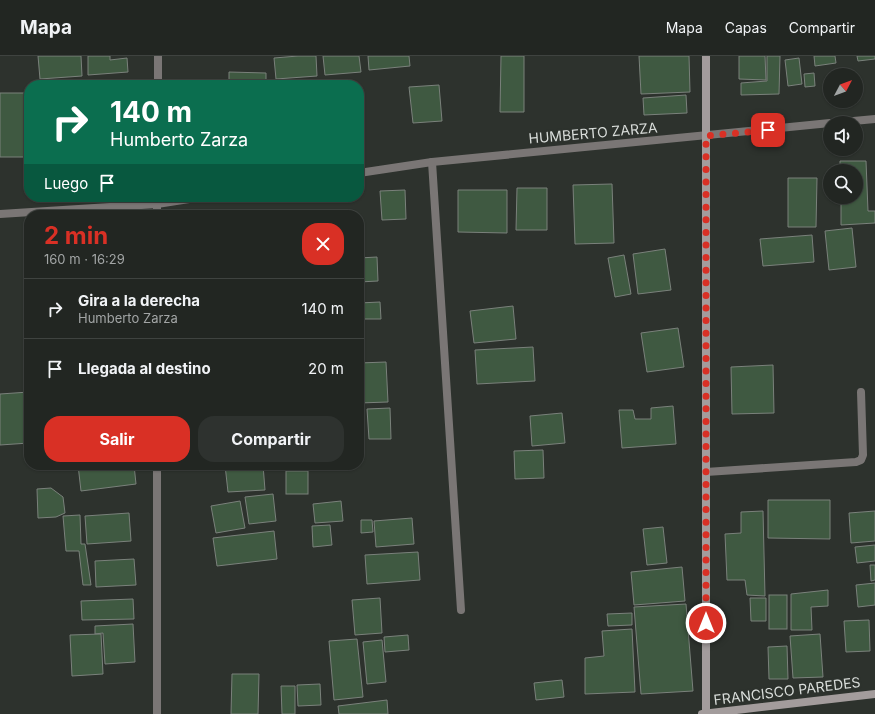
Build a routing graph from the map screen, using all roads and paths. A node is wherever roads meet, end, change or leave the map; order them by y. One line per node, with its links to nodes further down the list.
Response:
1 (158, 56): 3 (street)
2 (706, 56): 7 (street)
3 (158, 80)
4 (875, 119): 5 (street, HUMBERTO ZARZA)
5 (863, 120)
6 (823, 124): 7 (street, HUMBERTO ZARZA)
7 (706, 136): 8 (street, HUMBERTO ZARZA); 16 (street)
8 (432, 162): 9 (street, HUMBERTO ZARZA); 17 (street)
9 (364, 172)
10 (135, 202): 11 (street)
11 (45, 210)
12 (24, 212): 13 (street)
13 (0, 214)
14 (861, 392): 16 (street)
15 (157, 470): 19 (street)
16 (706, 472): 21 (street)
17 (461, 610)
18 (875, 694): 21 (street, FRANCISCO PAREDES)
19 (157, 714)
20 (702, 714): 21 (street, FRANCISCO PAREDES)
21 (706, 714)

